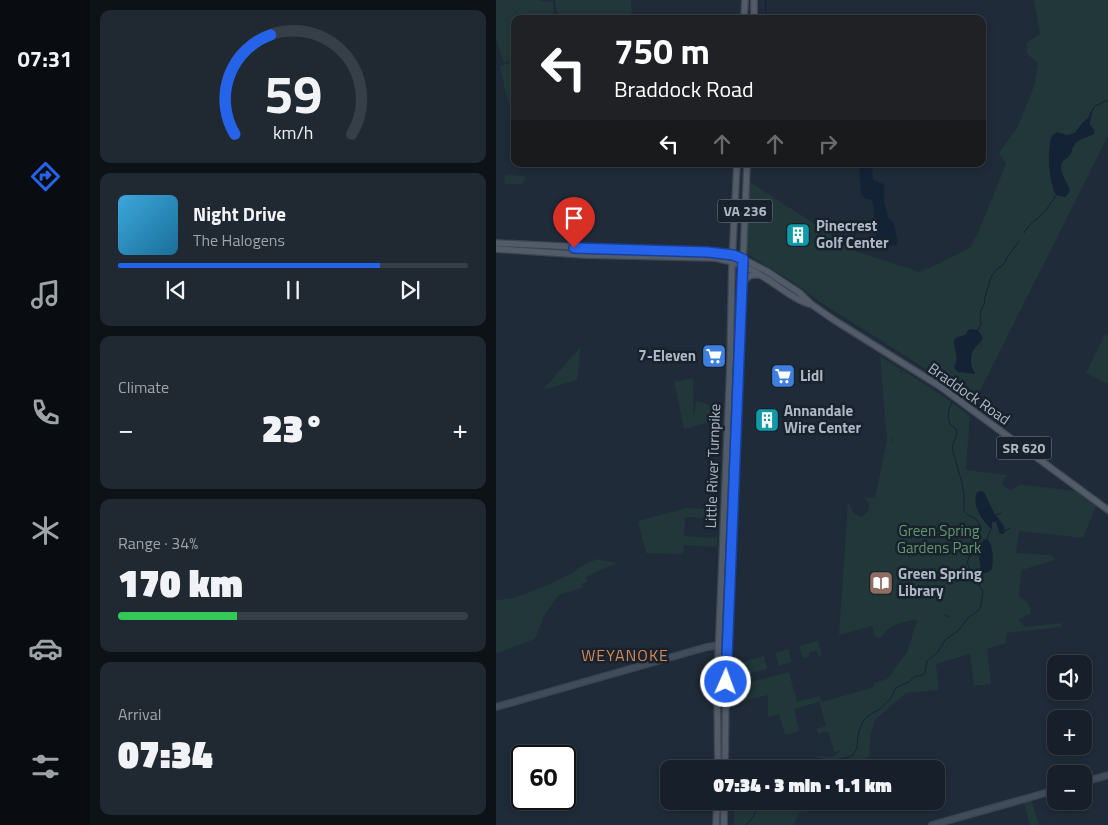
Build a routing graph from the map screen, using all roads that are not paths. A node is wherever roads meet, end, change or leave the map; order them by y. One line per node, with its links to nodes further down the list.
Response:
1 (745, 0): 3 (main road)
2 (754, 0): 4 (main road)
3 (744, 15)
4 (754, 15)
5 (737, 167): 9 (main road, Little River Turnpike / VA 236)
6 (747, 167): 10 (main road, Little River Turnpike / VA 236)
7 (496, 243): 9 (main road, Braddock Road / SR 620)
8 (496, 249): 9 (main road, Braddock Road / SR 620)
9 (733, 259): 10 (main road, Braddock Road / SR 620); 15 (main road, Little River Turnpike / VA 236)
10 (743, 263): 11 (main road, Braddock Road / SR 620); 12 (main road, Little River Turnpike / VA 236); 13 (main road, Braddock Road / SR 620)
11 (765, 278): 12 (main road); 13 (main road, Braddock Road / SR 620)
12 (742, 289): 16 (main road, Little River Turnpike / VA 236)
13 (811, 304): 14 (main road, Braddock Road / SR 620)
14 (1108, 510)
15 (718, 644): 16 (street); 17 (street); 18 (main road, Little River Turnpike / VA 236)
16 (727, 644): 19 (main road, Little River Turnpike / VA 236)
17 (496, 707)
18 (718, 760)
19 (726, 760)
20 (1108, 775): 21 (street)
21 (1092, 780)
22 (1047, 793): 27 (street)
23 (717, 810): 25 (main road)
24 (724, 810): 26 (main road)
25 (716, 825)
26 (724, 825)
27 (932, 825)

